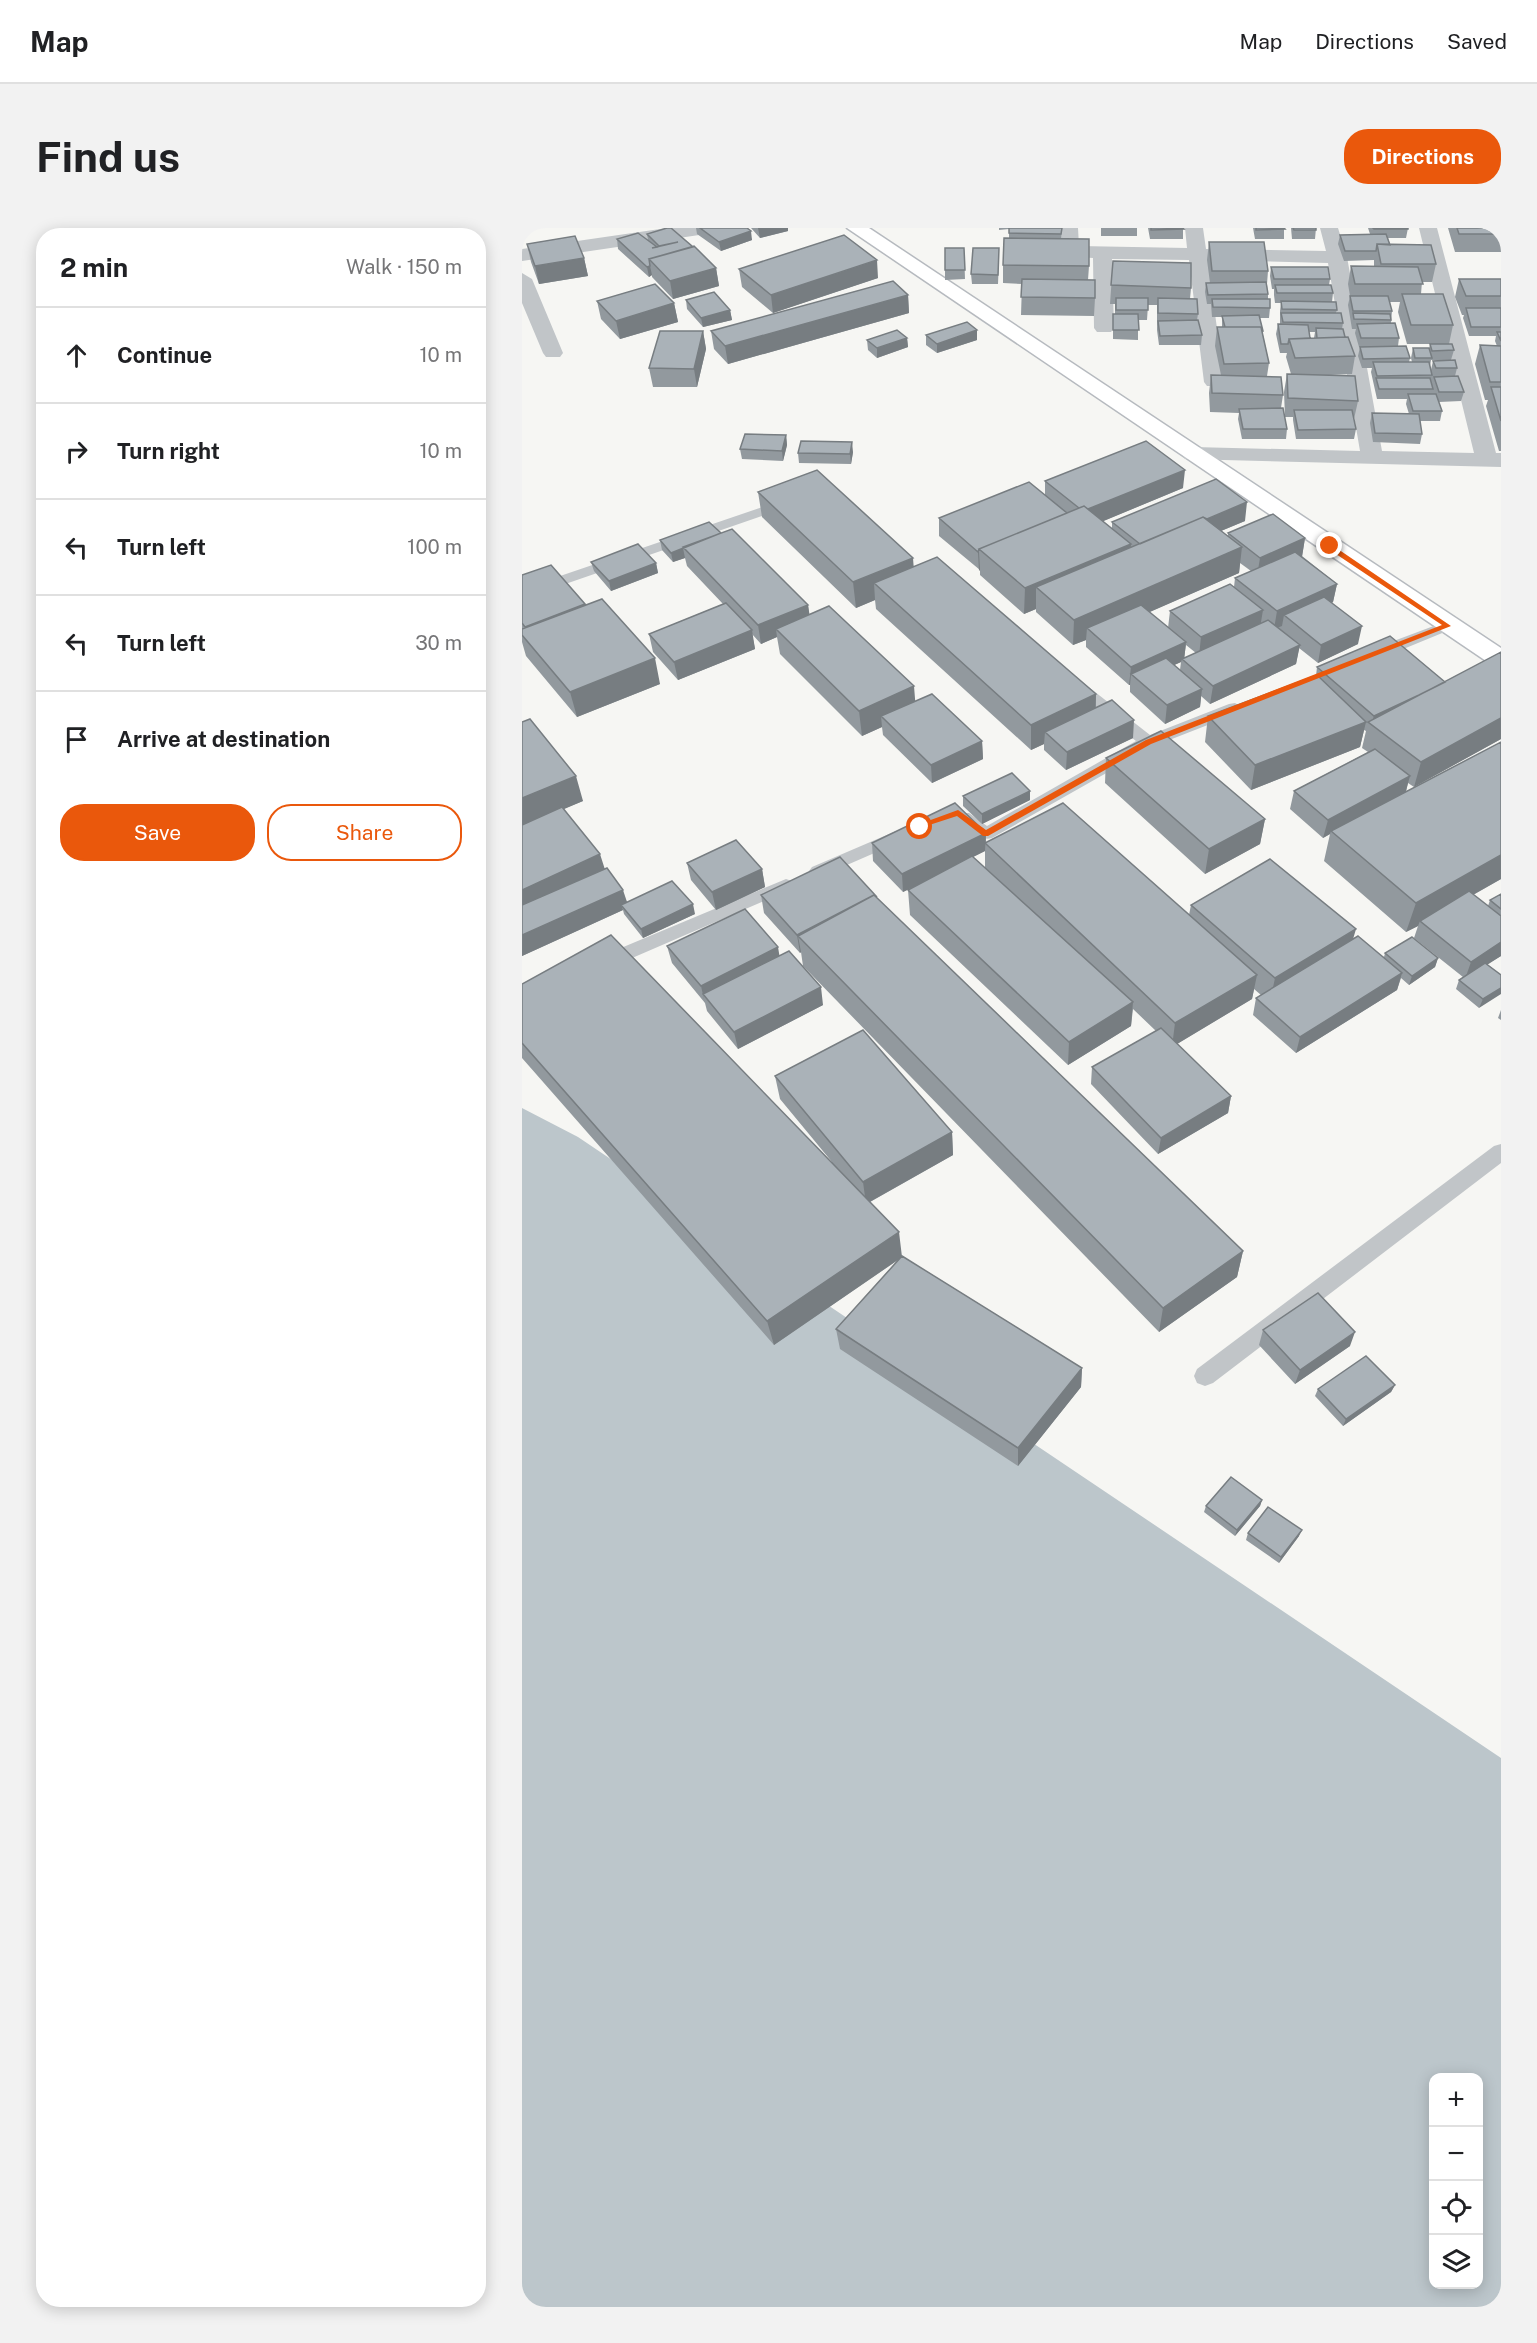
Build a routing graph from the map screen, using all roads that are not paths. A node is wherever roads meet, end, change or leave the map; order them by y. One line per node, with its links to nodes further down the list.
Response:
1 (706, 228): 9 (street)
2 (856, 228): 15 (street)
3 (1070, 228): 8 (street)
4 (1194, 228): 7 (street)
5 (1329, 228): 10 (street)
6 (1428, 228): 17 (street)
7 (1197, 253): 8 (street); 10 (street); 14 (street)
8 (1102, 254): 12 (street)
9 (522, 255)
10 (1337, 257): 16 (street)
11 (522, 279): 13 (street)
12 (1104, 328)
13 (553, 353)
14 (1214, 382)
15 (1193, 454): 16 (street); 20 (street)
16 (1372, 457): 17 (street)
17 (1494, 460)
18 (801, 498): 19 (lane)
19 (522, 594)
20 (1448, 626): 21 (street); 22 (lane)
21 (1501, 659)
22 (1359, 660)
23 (1064, 677): 25 (lane)
24 (1248, 703): 25 (lane)
25 (1148, 742): 26 (lane)
26 (948, 816)
27 (909, 832): 28 (lane)
28 (586, 970)
29 (1501, 1152): 30 (lane)
30 (1205, 1376)

